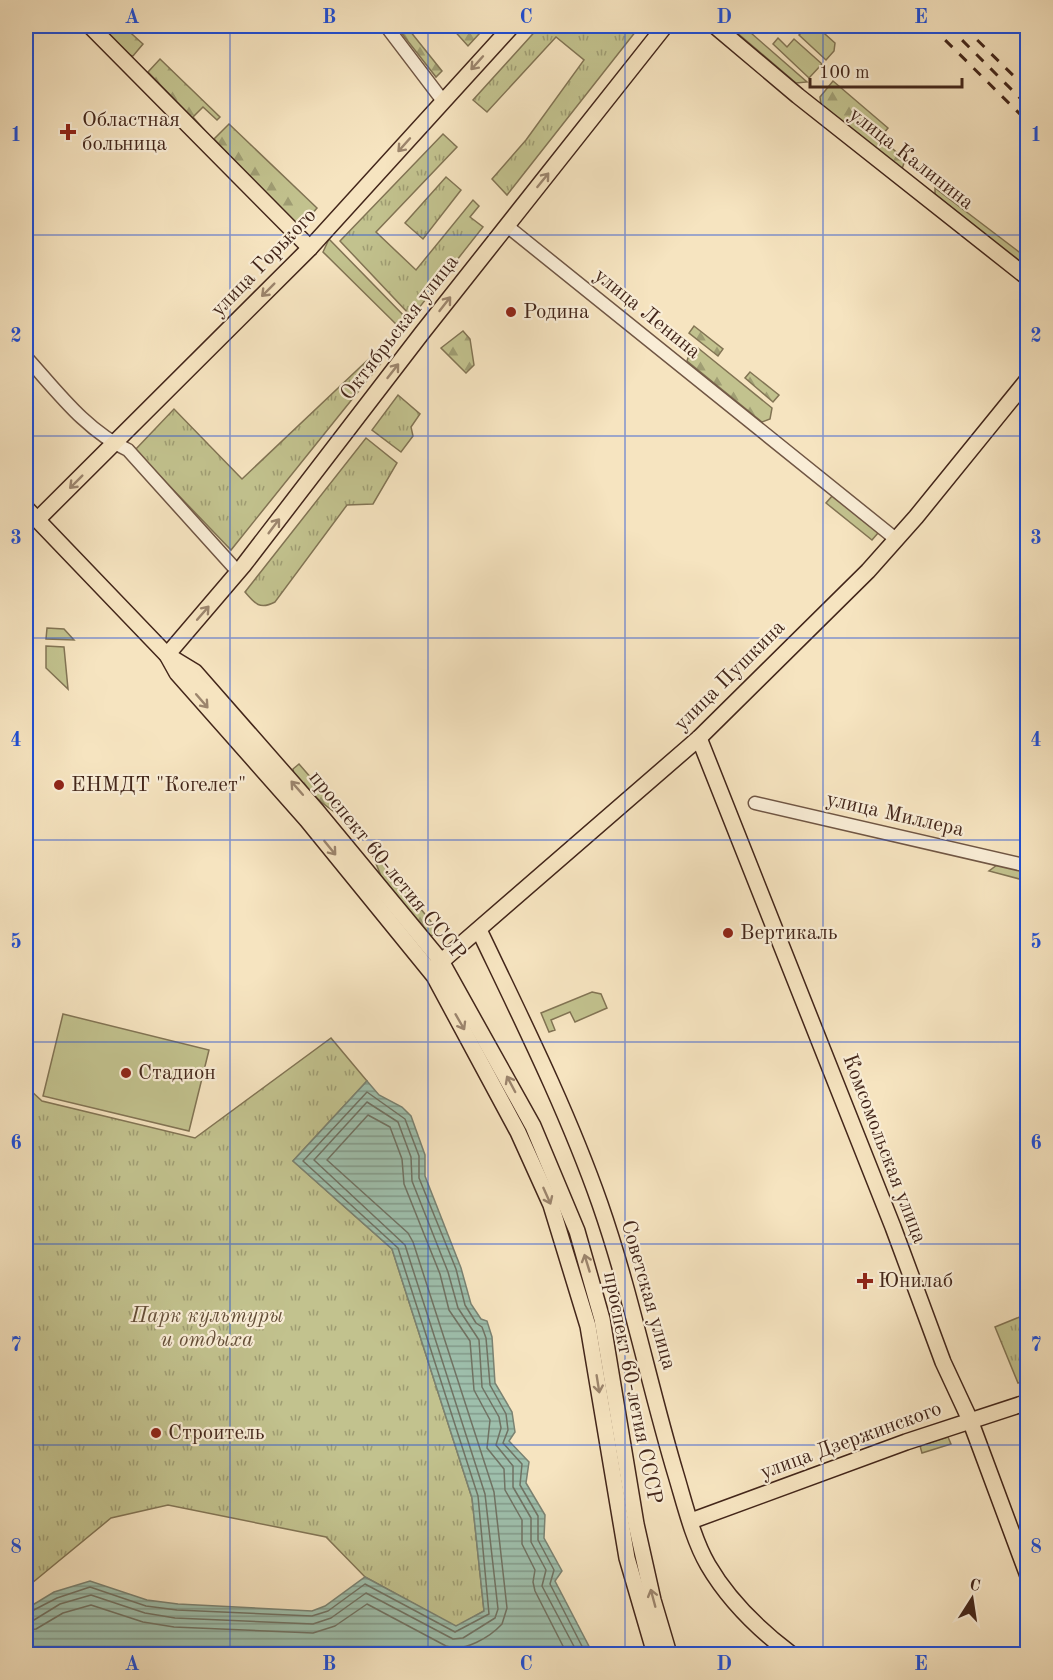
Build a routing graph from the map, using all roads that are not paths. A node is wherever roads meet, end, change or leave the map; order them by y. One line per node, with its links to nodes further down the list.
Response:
1 (90, 26): 8 (main road)
2 (386, 26): 6 (street)
3 (512, 26): 6 (main road, улица Горького, one-way to 6)
4 (665, 26): 7 (main road, Октябрьская улица, one-way to 4)
5 (715, 26): 9 (main road, улица Калинина)
6 (443, 101): 8 (main road, улица Горького, one-way to 8)
7 (507, 226): 15 (street, улица Ленина); 16 (main road, Октябрьская улица, one-way to 7)
8 (310, 248): 12 (main road, улица Горького, one-way to 12)
9 (1028, 278)
10 (26, 357): 12 (street)
11 (1028, 379): 15 (main road, улица Пушкина)
12 (114, 444): 14 (main road, улица Горького, one-way to 14); 16 (street)
13 (26, 508): 14 (main road, проспект 60-летия СССР)
14 (37, 520): 17 (main road, проспект 60-летия СССР)
15 (897, 540): 18 (main road, улица Пушкина)
16 (238, 572): 17 (main road, Октябрьская улица, one-way to 16)
17 (167, 655): 22 (main road, проспект 60-летия СССР, one-way to 22); 22 (main road, проспект 60-летия СССР, one-way to 17)
18 (699, 738): 21 (main road, улица Пушкина); 24 (main road, Комсомольская улица)
19 (754, 803): 20 (street, улица Миллера)
20 (1028, 866)
21 (479, 930): 22 (main road, улица Пушкина); 25 (main road, Советская улица)
22 (436, 966): 26 (main road, проспект 60-летия СССР)
23 (1028, 1402): 24 (main road, улица Дзержинского)
24 (970, 1420): 25 (main road, улица Дзержинского); 27 (main road, Комсомольская улица)
25 (691, 1521): 30 (main road, Советская улица)
26 (629, 1525): 28 (main road, проспект 60-летия СССР); 29 (main road, проспект 60-летия СССР, one-way to 26)
27 (1028, 1576)
28 (655, 1654)
29 (669, 1654)
30 (791, 1654)

